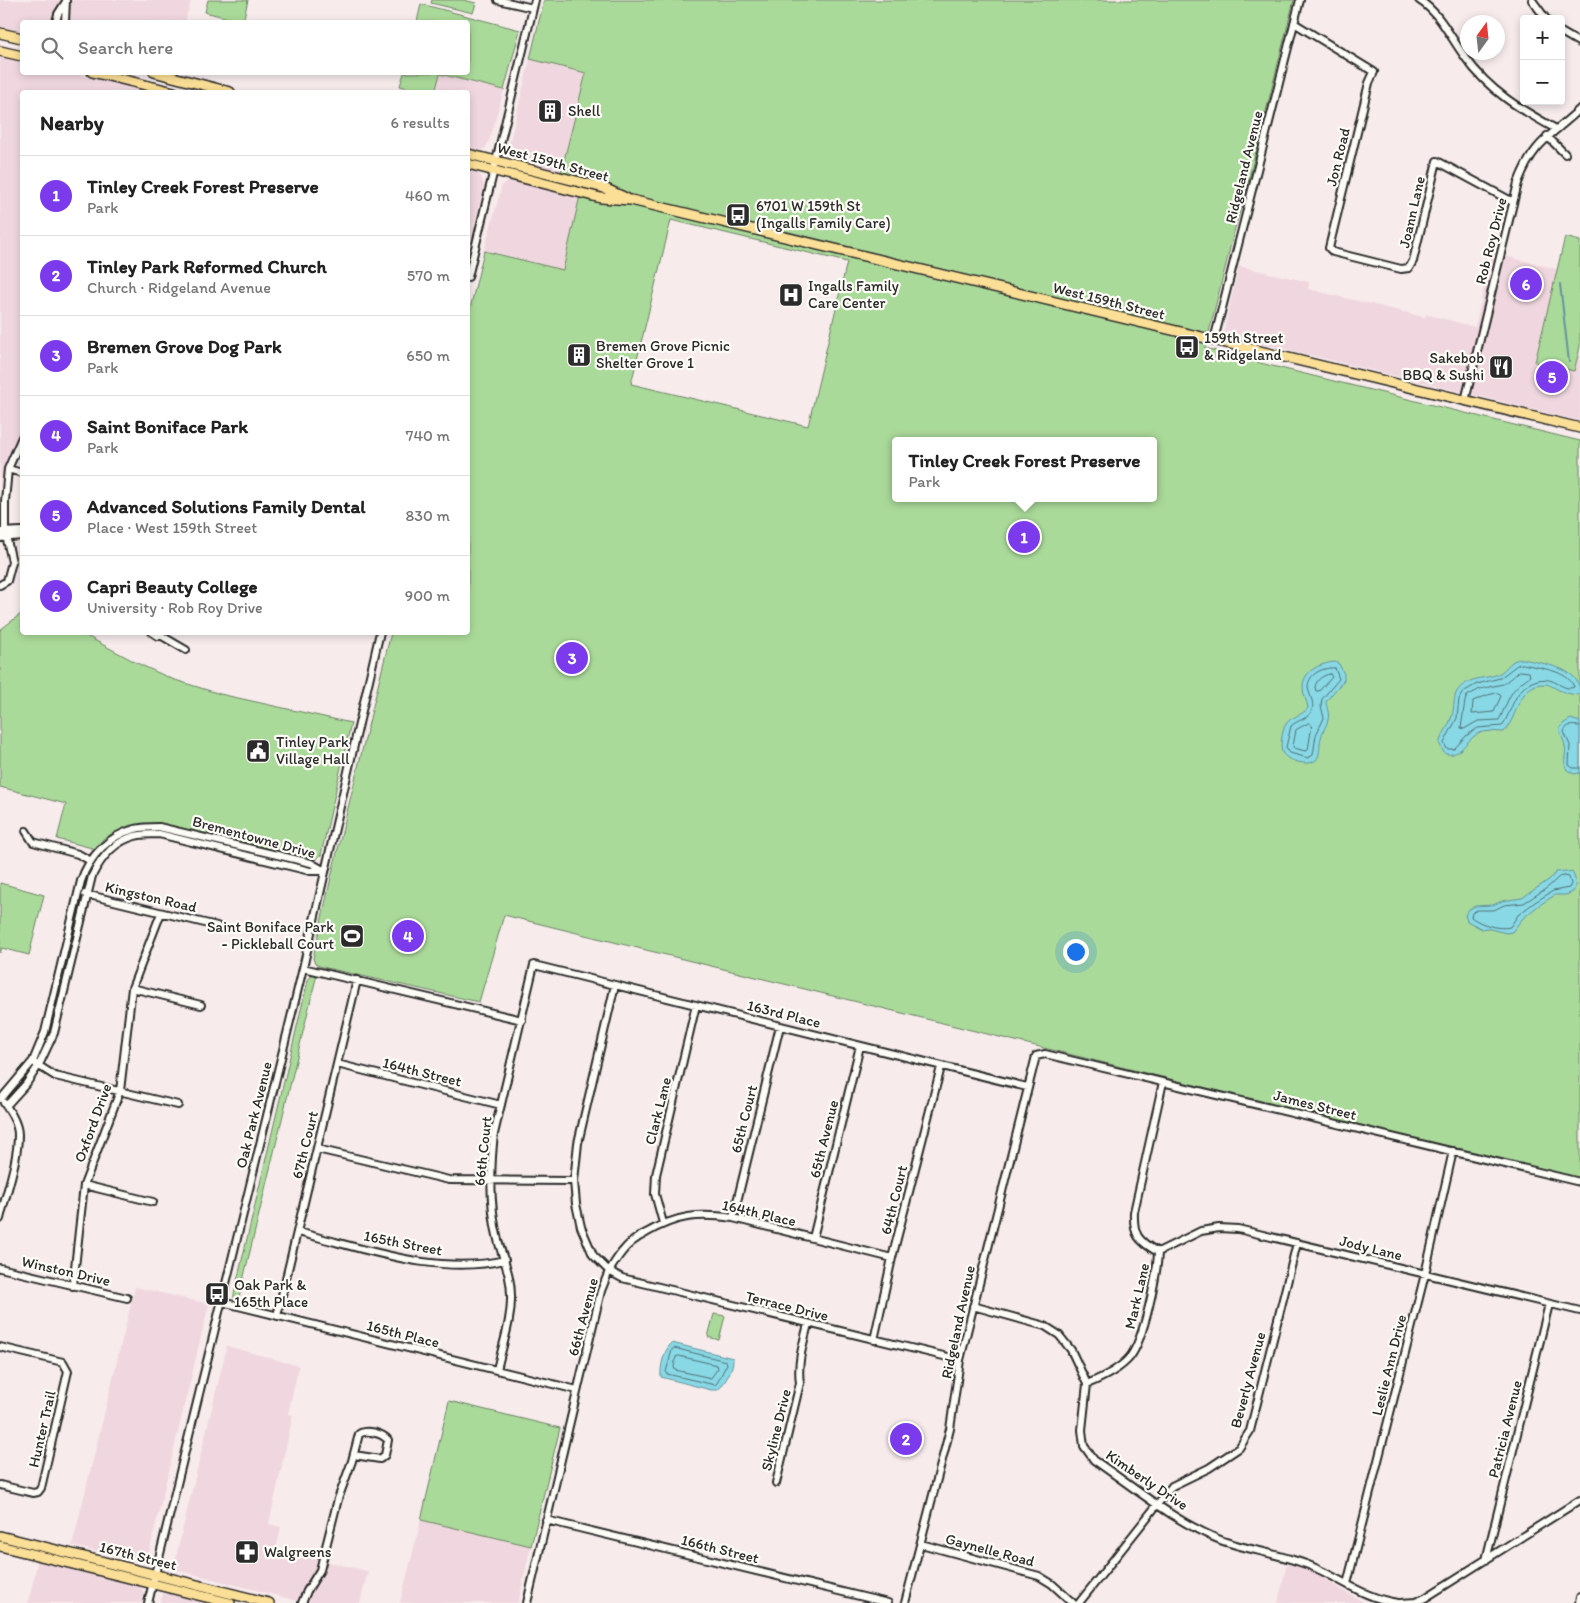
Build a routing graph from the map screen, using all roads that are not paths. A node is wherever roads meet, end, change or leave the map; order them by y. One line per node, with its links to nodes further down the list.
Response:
1 (498, 0): 7 (street)
2 (535, 0): 7 (street)
3 (1300, 0): 11 (street, Ridgeland Avenue)
4 (1419, 0): 23 (street)
5 (1532, 0): 8 (street)
6 (66, 1): 9 (street); 10 (street)
7 (533, 8): 27 (street)
8 (1543, 15)
9 (56, 20)
10 (65, 20)
11 (1294, 23): 32 (street, Jon Road); 34 (street, Ridgeland Avenue)
12 (0, 33): 14 (main road)
13 (1565, 34): 15 (street)
14 (20, 38)
15 (1580, 43)
16 (0, 51): 17 (main road)
17 (20, 56)
18 (104, 75): 20 (main road)
19 (165, 75): 21 (main road)
20 (166, 90)
21 (222, 90)
22 (1580, 109): 23 (street, Rob Roy Drive)
23 (1556, 129): 24 (street, Rob Roy Drive)
24 (1547, 136): 26 (street); 31 (street, Rob Roy Drive)
25 (470, 154): 27 (main road, West 159th Street)
26 (1565, 154)
27 (497, 161): 29 (street); 30 (main road, West 159th Street)
28 (470, 165): 29 (main road, West 159th Street)
29 (494, 171): 30 (main road, West 159th Street); 33 (street)
30 (631, 200): 34 (main road, West 159th Street)
31 (1514, 202): 32 (street, Joann Lane); 35 (street, Rob Roy Drive)
32 (1409, 268)
33 (470, 270)
34 (1214, 340): 35 (main road, West 159th Street)
35 (1465, 400): 36 (main road, West 159th Street)
36 (1580, 428)
37 (20, 441): 38 (street)
38 (8, 469): 39 (street); 41 (street)
39 (20, 472)
40 (20, 531): 41 (street)
41 (3, 534): 42 (street); 43 (street)
42 (20, 536)
43 (0, 585)
44 (164, 635): 46 (street)
45 (379, 635): 50 (street, Oak Park Avenue)
46 (186, 650)
47 (26, 831): 49 (street)
48 (177, 834): 49 (street, Brementowne Drive); 50 (street, Brementowne Drive); 52 (street, Brementowne Drive)
49 (91, 861): 51 (street, Brementowne Drive)
50 (326, 871): 56 (street, Oak Park Avenue)
51 (78, 893): 52 (street, Kingston Road); 60 (street, Brementowne Drive)
52 (88, 895): 53 (street, Kingston Road); 61 (street, Brementowne Drive)
53 (161, 913): 54 (street, Kingston Road); 59 (street, Oxford Drive)
54 (217, 926)
55 (534, 965): 58 (street, 163rd Place); 64 (street, 66th Court)
56 (303, 968): 57 (street); 100 (street, Oak Park Avenue)
57 (357, 980): 64 (street); 69 (street, 67th Court)
58 (615, 985): 62 (street, 163rd Place); 80 (street, 66th Avenue)
59 (132, 988): 63 (street); 73 (street, Oxford Drive)
60 (52, 1002): 61 (street); 68 (street, Brementowne Drive)
61 (61, 1004): 68 (street, Brementowne Drive)
62 (696, 1005): 65 (street, 163rd Place); 88 (street, Clark Lane)
63 (201, 1006)
64 (522, 1020): 76 (street, 66th Court)
65 (780, 1026): 66 (street, 163rd Place); 86 (street, 65th Court)
66 (860, 1046): 70 (street, 163rd Place); 90 (street, 65th Avenue)
67 (1045, 1054): 71 (street, James Street); 72 (street, Ridgeland Avenue)
68 (36, 1063): 73 (street); 74 (street, Brementowne Drive); 77 (street, Brementowne Drive)
69 (337, 1064): 76 (street, 164th Street); 78 (street, 67th Court)
70 (941, 1067): 72 (street, 163rd Place); 93 (street, 64th Court)
71 (1164, 1082): 79 (street, James Street); 92 (street, Mark Lane)
72 (1027, 1087): 102 (street, Ridgeland Avenue)
73 (120, 1091): 75 (street); 83 (street, Oxford Drive)
74 (0, 1099): 77 (street)
75 (178, 1105)
76 (501, 1105): 81 (street, 66th Court)
77 (6, 1106): 85 (street)
78 (317, 1149): 81 (street); 89 (street, 67th Court)
79 (1453, 1151): 82 (street, James Street); 97 (street, Leslie Ann Drive)
80 (574, 1181): 81 (street); 96 (street, 66th Avenue)
81 (490, 1182): 94 (street, 66th Court)
82 (1580, 1182)
83 (84, 1184): 84 (street); 98 (street, Oxford Drive)
84 (153, 1202)
85 (1, 1209): 87 (street)
86 (733, 1218): 88 (street, 164th Place); 90 (street, 164th Place)
87 (0, 1219)
88 (663, 1223): 96 (street, 164th Place)
89 (297, 1232): 94 (street, 165th Street); 104 (street, 67th Court)
90 (813, 1238): 93 (street, 164th Place)
91 (1297, 1243): 92 (street, Jody Lane); 97 (street, Jody Lane); 116 (street, Beverly Avenue)
92 (1158, 1252): 110 (street, Mark Lane)
93 (892, 1258): 106 (street, 64th Court)
94 (505, 1260): 109 (street, 66th Court)
95 (0, 1268): 98 (street, Winston Drive)
96 (609, 1272): 105 (street, Terrace Drive); 111 (street, 66th Avenue)
97 (1424, 1274): 101 (street, Jody Lane); 123 (street, Leslie Ann Drive)
98 (73, 1286): 99 (street, Winston Drive)
99 (127, 1298)
100 (222, 1302): 104 (street, 165th Place); 122 (street, Oak Park Avenue)
101 (1549, 1304): 103 (street, Jody Lane); 121 (street, Patricia Avenue)
102 (973, 1306): 108 (street, Ridgeland Avenue); 110 (street)
103 (1580, 1311)
104 (277, 1316): 109 (street, 165th Place)
105 (808, 1324): 106 (street, Terrace Drive); 113 (street, Skyline Drive)
106 (874, 1340): 108 (street, Terrace Drive)
107 (0, 1347): 114 (street, Hunter Trail)
108 (960, 1360): 119 (street, Ridgeland Avenue)
109 (496, 1370): 111 (street, 165th Place)
110 (1087, 1384): 116 (street, Kimberly Drive)
111 (577, 1390): 117 (street, 66th Avenue)
112 (354, 1455): 112 (street); 128 (street)
113 (776, 1483)
114 (0, 1485)
115 (1580, 1500): 121 (street, Kimberly Drive)
116 (1157, 1504): 123 (street, Kimberly Drive); 133 (street, Beverly Avenue)
117 (546, 1520): 129 (street, 66th Avenue); 130 (street, 166th Street)
118 (0, 1536): 122 (main road, 167th Street)
119 (921, 1544): 131 (street, Ridgeland Avenue); 132 (street, Gaynelle Road)
120 (0, 1546): 122 (main road, 167th Street)
121 (1486, 1560): 135 (street, Kimberly Drive)
122 (154, 1579): 125 (street, Oak Park Avenue); 126 (main road, 167th Street); 127 (main road, 167th Street)
123 (1347, 1584): 134 (street, Kimberly Drive)
124 (1580, 1597): 136 (street)
125 (148, 1603)
126 (230, 1603)
127 (269, 1603)
128 (302, 1603)
129 (527, 1603)
130 (888, 1603)
131 (905, 1603)
132 (1073, 1603)
133 (1079, 1603)
134 (1399, 1603): 135 (street, Kimberly Drive)
135 (1416, 1603)
136 (1579, 1603)

